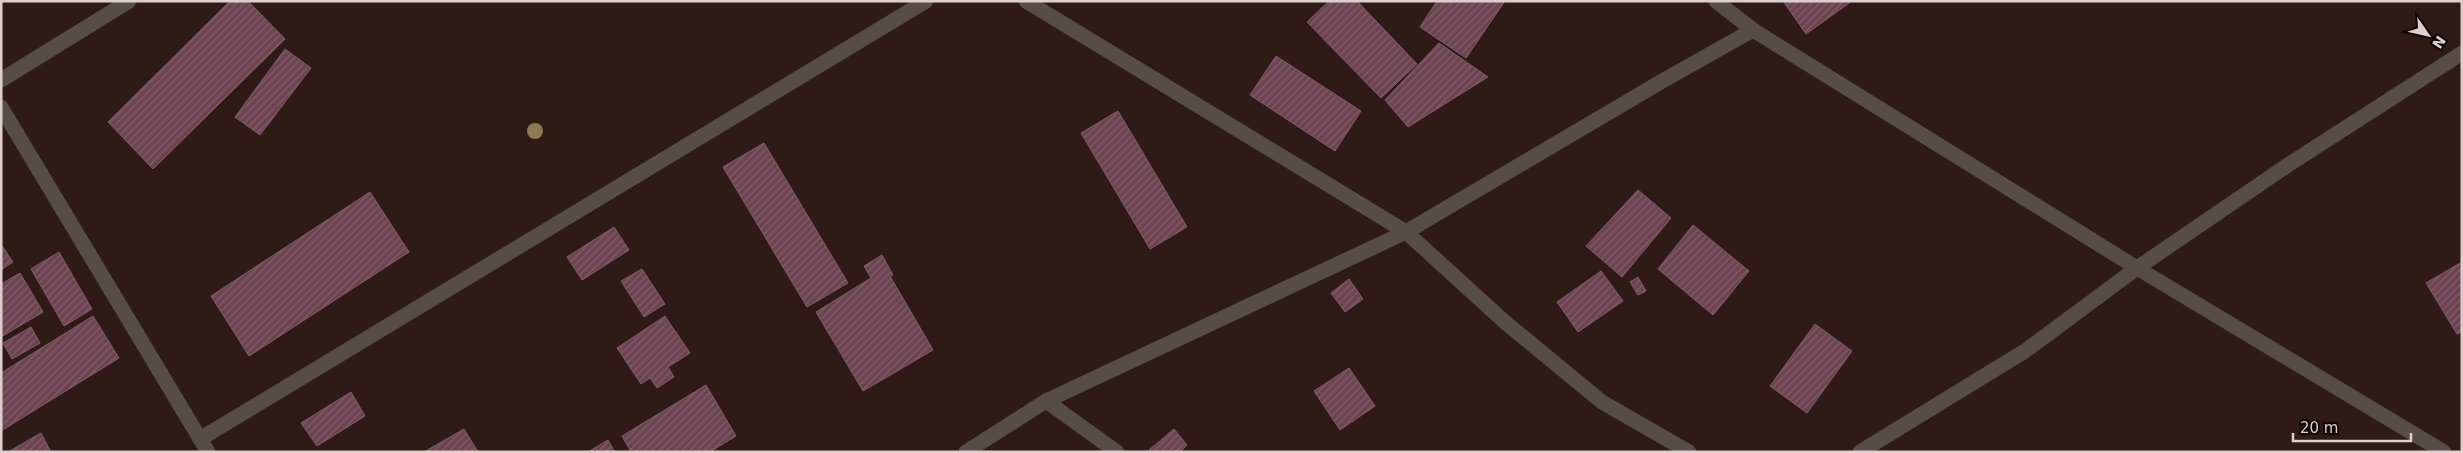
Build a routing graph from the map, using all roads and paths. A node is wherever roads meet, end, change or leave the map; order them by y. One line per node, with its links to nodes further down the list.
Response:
1 (129, 1): 7 (street)
2 (926, 1): 12 (street)
3 (1026, 1): 9 (street)
4 (1716, 1): 5 (street)
5 (1753, 30): 9 (street); 10 (street)
6 (2462, 53): 10 (street)
7 (1, 80)
8 (1, 107): 12 (street)
9 (1406, 232): 11 (street); 15 (street)
10 (2137, 268): 16 (street); 17 (street)
11 (1046, 401): 13 (street); 14 (street)
12 (204, 445)
13 (966, 452)
14 (1117, 452)
15 (1689, 452)
16 (1860, 452)
17 (2444, 452)

